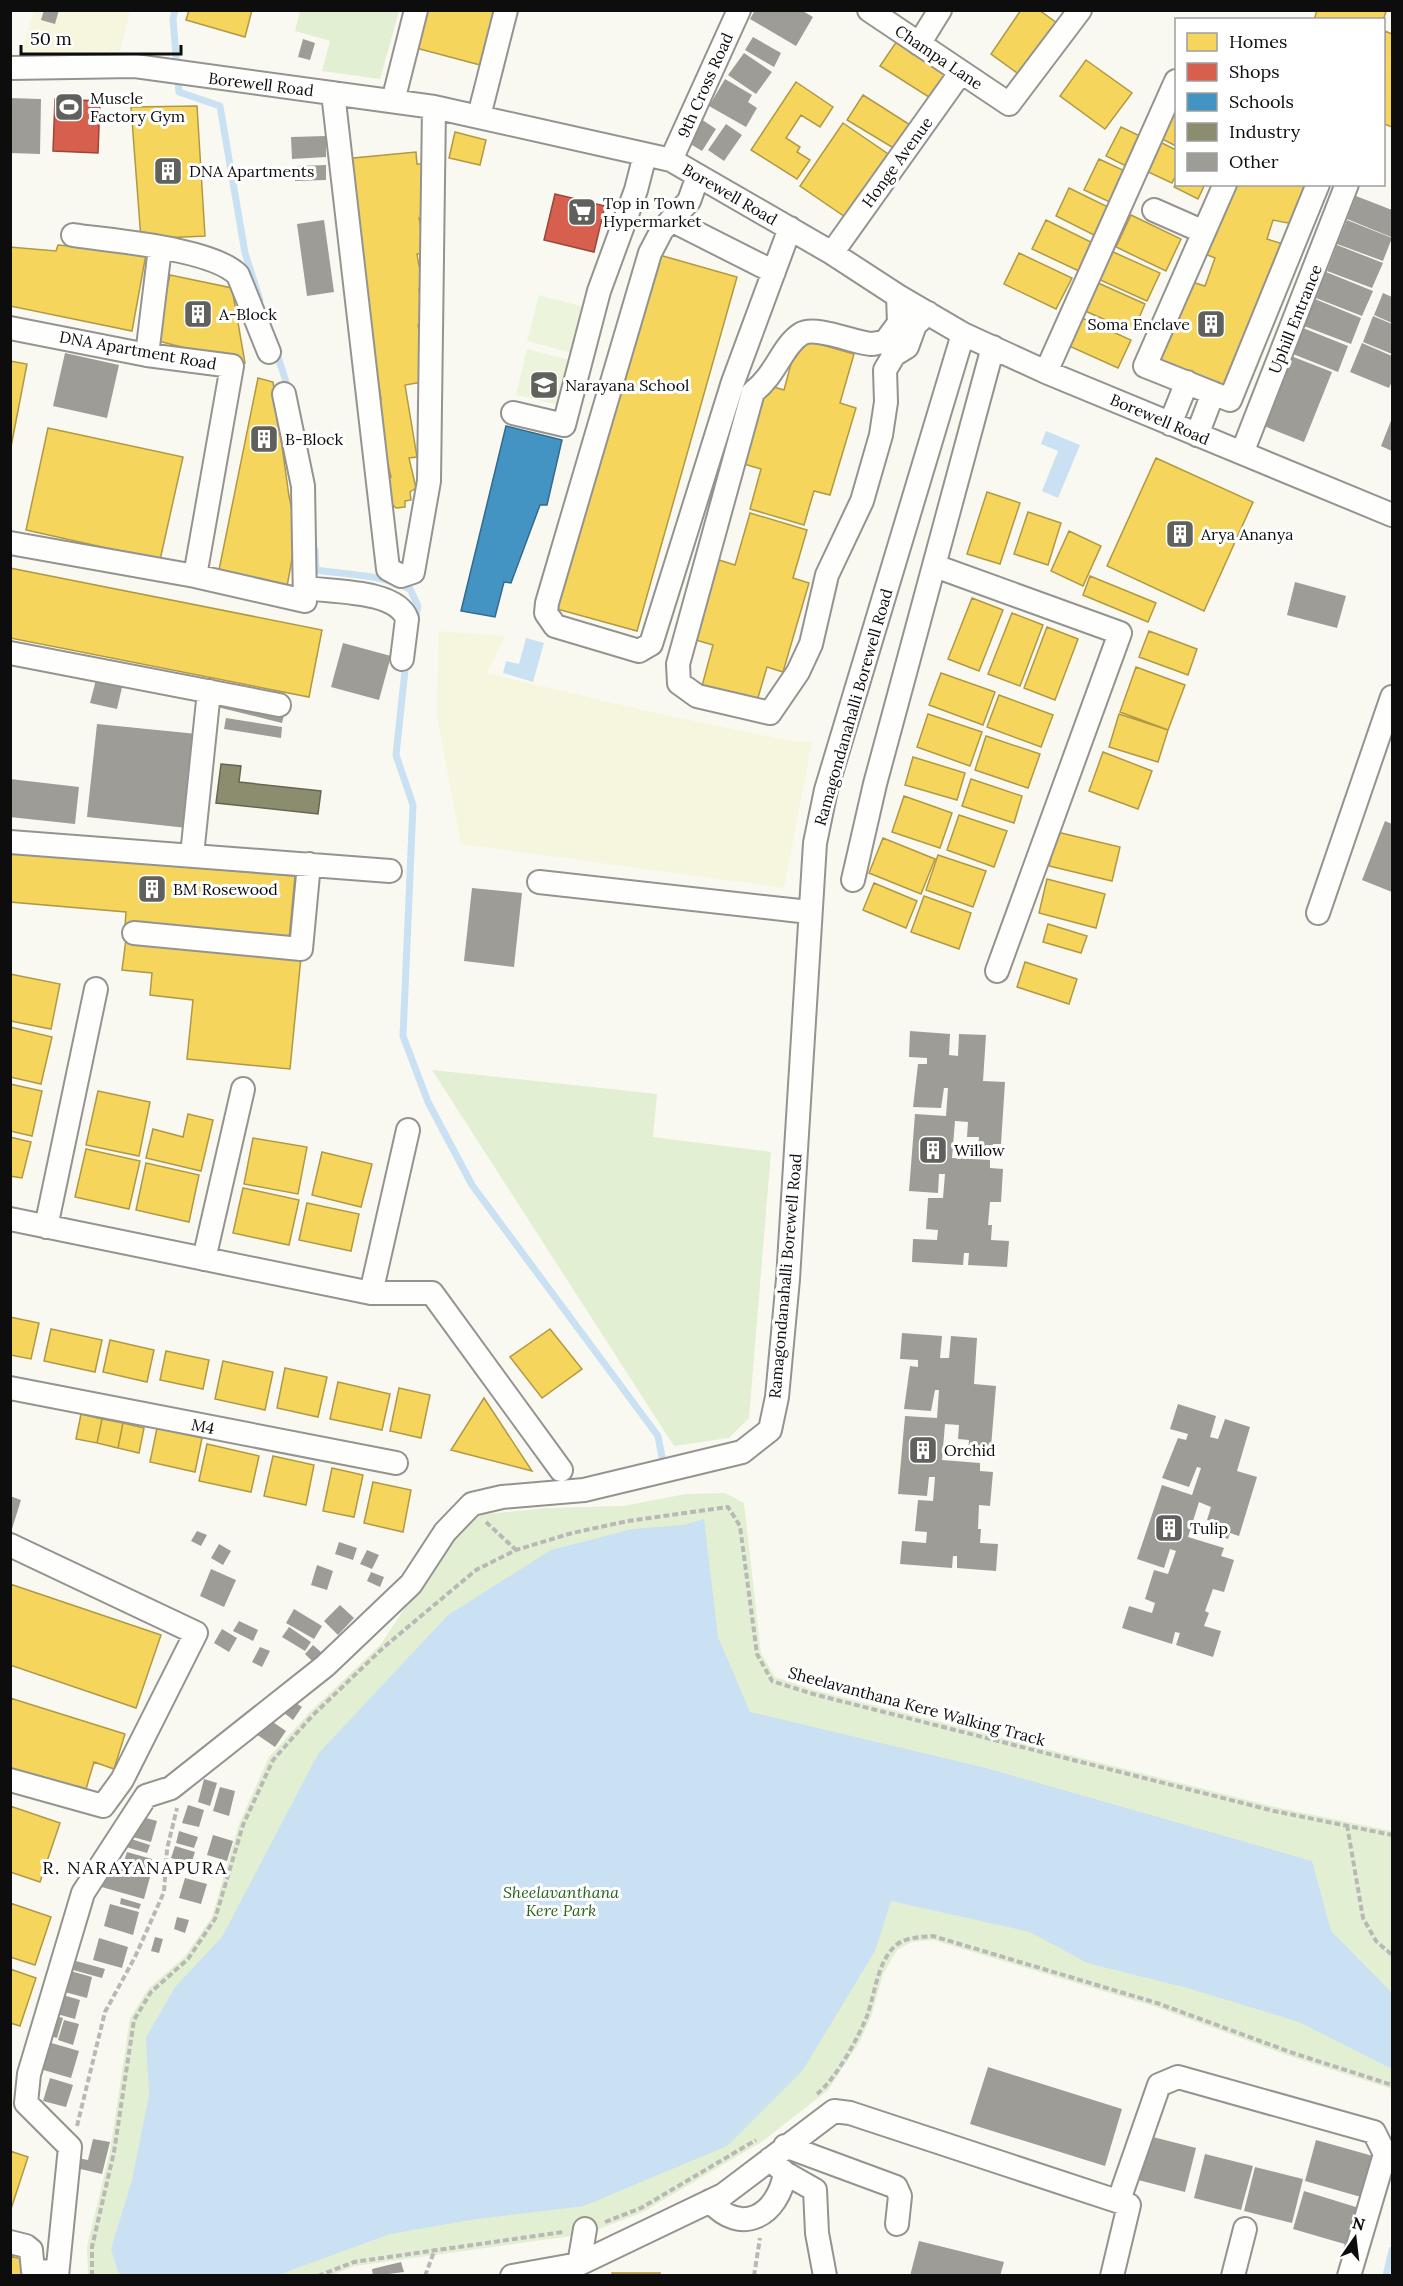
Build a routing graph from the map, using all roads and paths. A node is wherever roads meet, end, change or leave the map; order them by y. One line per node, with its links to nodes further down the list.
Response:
1 (416, 10): 12 (street)
2 (506, 10): 14 (street)
3 (739, 10): 16 (street, 9th Cross Road)
4 (869, 10): 7 (street, Champa Lane)
5 (940, 10): 7 (street)
6 (1080, 10): 9 (street, Champa Lane)
7 (918, 44): 9 (street, Champa Lane)
8 (10, 68): 11 (street, Borewell Road)
9 (961, 72): 27 (street, Honge Avenue)
10 (1175, 83): 38 (street)
11 (333, 93): 12 (street, Borewell Road); 13 (street)
12 (393, 101): 13 (street, Borewell Road)
13 (434, 106): 14 (street, Borewell Road)
14 (479, 116): 15 (street, Borewell Road)
15 (645, 154): 16 (street, Borewell Road); 42 (street)
16 (671, 160): 17 (street, Borewell Road)
17 (698, 176): 22 (street); 23 (street, Borewell Road)
18 (1225, 186): 24 (street)
19 (1317, 186): 40 (street)
20 (1346, 186): 45 (street, Uphill Entrance)
21 (1154, 210): 24 (street)
22 (671, 220): 28 (street); 28 (street)
23 (789, 228): 27 (street, Borewell Road); 28 (street)
24 (1204, 232): 39 (street)
25 (73, 235): 26 (street)
26 (160, 248): 35 (street); 36 (street)
27 (832, 253): 29 (street, Borewell Road)
28 (774, 272)
29 (898, 296): 30 (street, Borewell Road); 33 (street)
30 (928, 313): 32 (street, Borewell Road); 37 (street)
31 (10, 328): 36 (street, DNA Apartment Road)
32 (963, 334): 34 (street, Borewell Road); 62 (street, Ramagondanahalli Borewell Road)
33 (870, 344): 37 (street); 37 (street)
34 (993, 347): 38 (street, Borewell Road); 48 (street)
35 (268, 352)
36 (147, 354): 49 (street, DNA Apartment Road)
37 (885, 370)
38 (1046, 372): 43 (street, Borewell Road)
39 (1187, 382): 40 (street); 43 (street)
40 (1213, 393): 44 (street)
41 (284, 394): 50 (street)
42 (513, 413)
43 (1170, 424): 44 (street, Borewell Road)
44 (1197, 435): 45 (street, Borewell Road)
45 (1242, 453): 46 (street, Borewell Road)
46 (1392, 515)
47 (10, 543): 49 (street)
48 (935, 566): 60 (street); 65 (street)
49 (195, 576): 50 (street)
50 (305, 588): 52 (street)
51 (10, 653): 53 (street)
52 (402, 658)
53 (209, 691): 55 (street); 57 (street)
54 (1392, 697): 63 (street)
55 (279, 705)
56 (10, 842): 57 (street)
57 (192, 855): 58 (street)
58 (309, 864): 59 (street); 64 (street)
59 (390, 871)
60 (853, 880)
61 (539, 882): 62 (street)
62 (809, 912): 76 (street, Ramagondanahalli Borewell Road)
63 (1318, 913)
64 (134, 933)
65 (997, 971)
66 (96, 989): 70 (street)
67 (243, 1089): 71 (street)
68 (408, 1130): 72 (street)
69 (10, 1219): 70 (street)
70 (46, 1227): 71 (street)
71 (204, 1259): 72 (street)
72 (371, 1293): 75 (street)
73 (10, 1388): 74 (street, M4)
74 (396, 1463)
75 (561, 1470)
76 (472, 1504): 78 (path); 81 (street)
77 (10, 1545): 80 (street)
78 (516, 1550): 83 (path, Sheelavanthana Kere Walking Track); 102 (path, Sheelavanthana Kere Walking Track)
79 (10, 1780): 80 (street)
80 (122, 1780): 82 (street)
81 (171, 1788): 82 (street); 89 (path)
82 (146, 1796): 89 (street)
83 (1347, 1825): 84 (path, Sheelavanthana Kere Walking Track); 85 (path)
84 (1392, 1835)
85 (1392, 1955)
86 (1392, 2085): 87 (path)
87 (816, 2095)
88 (760, 2138): 95 (path)
89 (70, 2146): 101 (street)
90 (780, 2159): 91 (street); 92 (street); 93 (street); 94 (street); 107 (street)
91 (1119, 2200): 108 (street); 110 (street)
92 (710, 2201): 93 (street); 99 (street)
93 (763, 2214): 106 (path)
94 (897, 2224)
95 (585, 2229): 98 (path); 99 (street)
96 (1245, 2229): 109 (street)
97 (10, 2242): 100 (street)
98 (435, 2249): 103 (path); 104 (path)
99 (579, 2264): 105 (street)
100 (33, 2273): 101 (street)
101 (57, 2274)
102 (92, 2276)
103 (318, 2276)
104 (425, 2276)
105 (512, 2276)
106 (754, 2276)
107 (825, 2276)
108 (1112, 2276)
109 (1233, 2276)
110 (1349, 2276)

